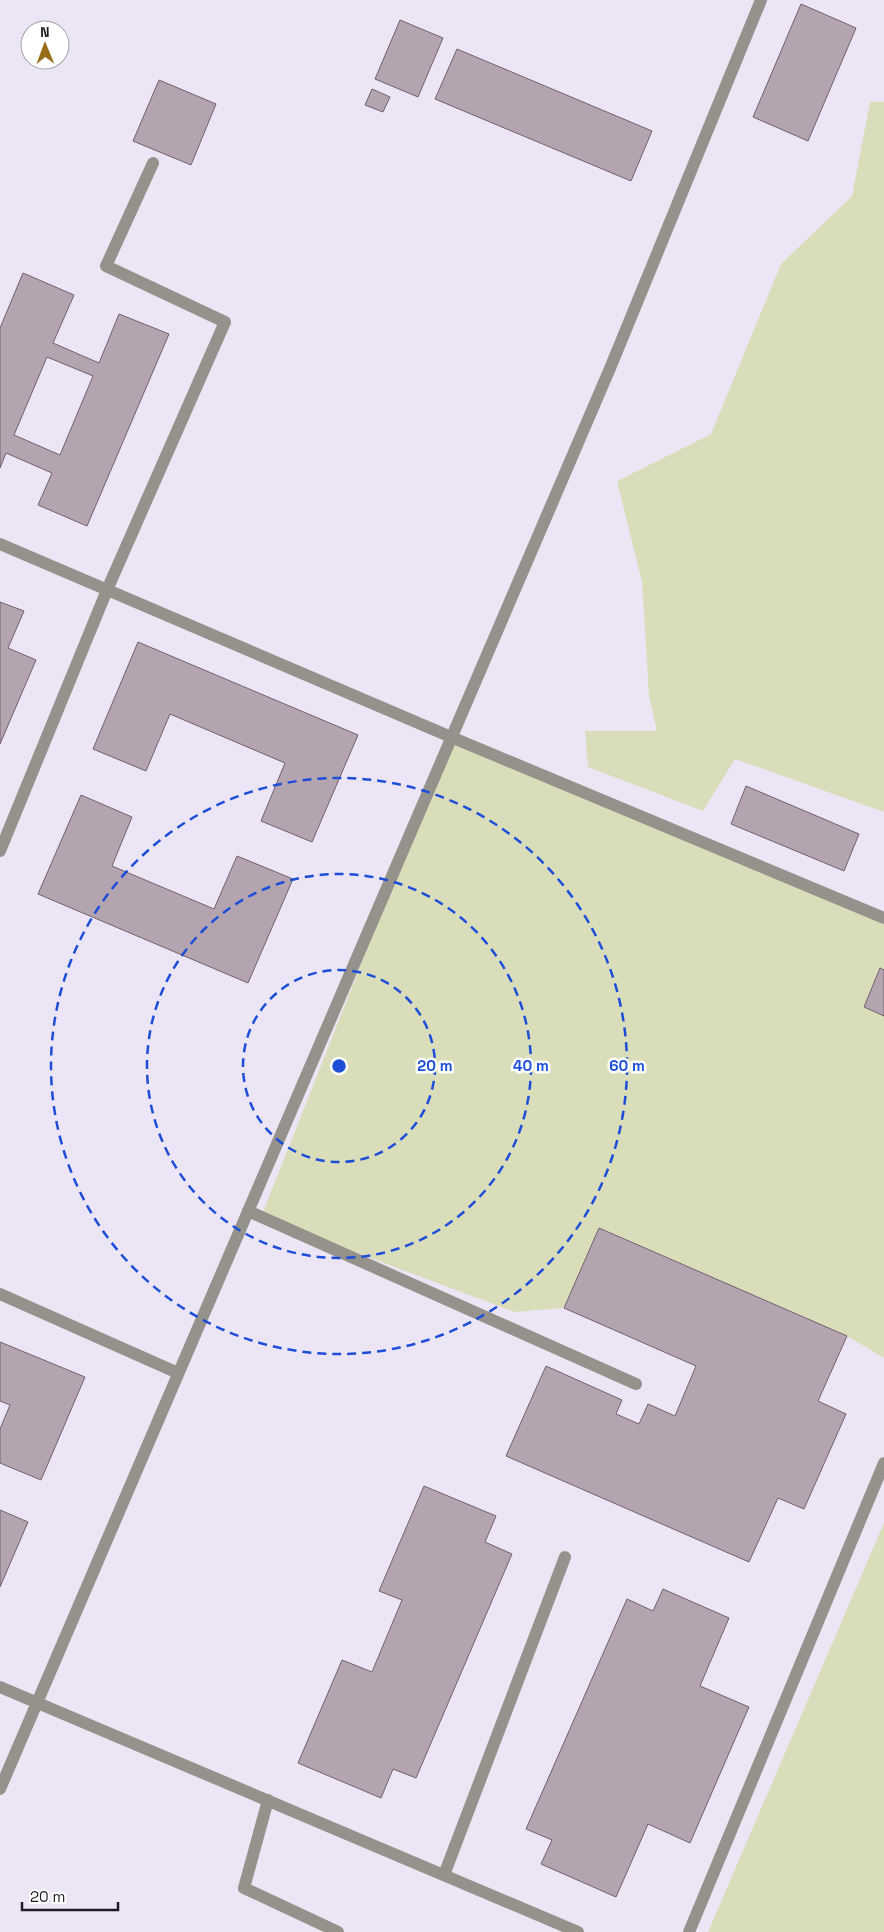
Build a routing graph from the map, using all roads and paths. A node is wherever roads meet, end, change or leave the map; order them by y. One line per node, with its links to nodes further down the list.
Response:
1 (761, 0): 5 (street)
2 (153, 163): 4 (street)
3 (0, 544): 4 (street)
4 (107, 590): 5 (street); 6 (street)
5 (451, 737): 7 (street); 8 (street)
6 (0, 851)
7 (884, 918)
8 (248, 1211): 10 (street); 11 (street)
9 (0, 1294): 10 (street)
10 (178, 1373): 15 (street)
11 (636, 1384)
12 (884, 1463): 21 (street)
13 (565, 1557): 18 (street)
14 (0, 1687): 15 (street)
15 (37, 1702): 16 (street); 17 (street)
16 (0, 1789)
17 (268, 1800): 18 (street); 19 (street)
18 (444, 1875): 20 (street)
19 (338, 1932)
20 (578, 1932)
21 (689, 1932)

